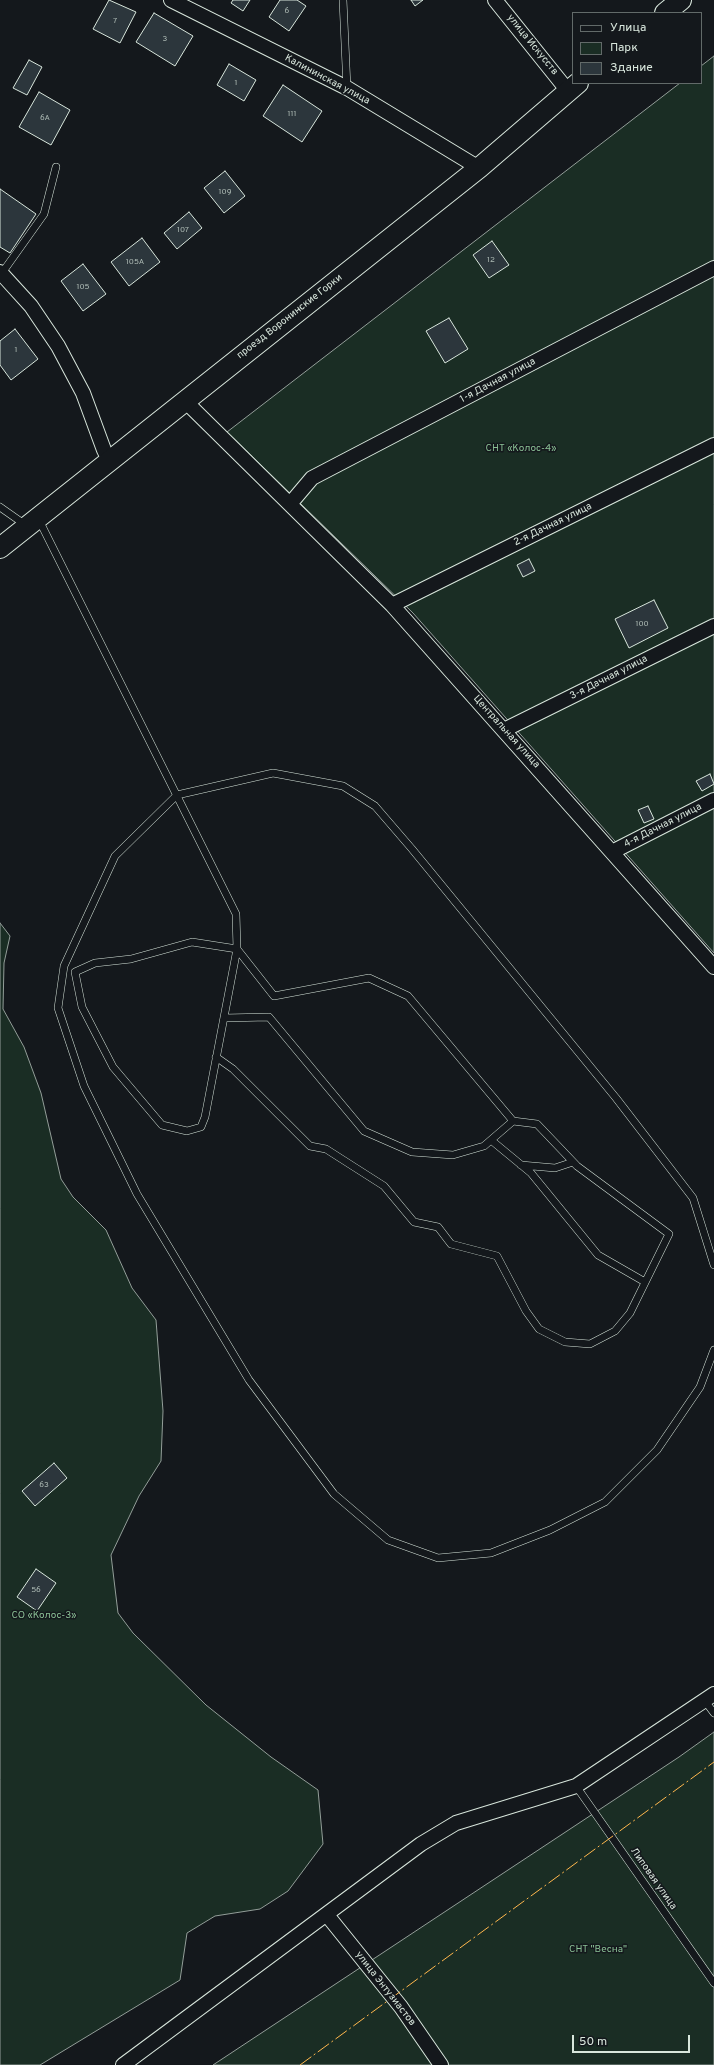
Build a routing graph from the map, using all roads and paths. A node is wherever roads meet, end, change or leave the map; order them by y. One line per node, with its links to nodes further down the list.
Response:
1 (170, 0): 7 (street, Калининская улица)
2 (343, 0): 7 (lane)
3 (495, 0): 6 (street, улица Искусств)
4 (681, 0): 5 (street)
5 (666, 12)
6 (573, 87): 9 (street, проезд Воронинские Горки)
7 (346, 88): 9 (street, Калининская улица)
8 (56, 167): 11 (lane)
9 (479, 168): 12 (street, проезд Воронинские Горки)
10 (714, 268): 15 (street, 1-я Дачная улица)
11 (1, 273): 14 (street)
12 (184, 400): 14 (street, проезд Воронинские Горки); 15 (street, Центральная улица)
13 (714, 445): 19 (street, 2-я Дачная улица)
14 (109, 460): 17 (street, проезд Воронинские Горки)
15 (290, 504): 19 (street, Центральная улица)
16 (0, 508): 17 (lane)
17 (32, 522): 18 (street, проезд Воронинские Горки); 22 (lane)
18 (0, 548)
19 (392, 605): 21 (street, Центральная улица)
20 (714, 626): 21 (street, 3-я Дачная улица)
21 (504, 730): 24 (street, Центральная улица)
22 (178, 795): 25 (lane); 26 (lane); 35 (lane)
23 (714, 800): 24 (street, 4-я Дачная улица)
24 (612, 852): 27 (street, Центральная улица)
25 (237, 949): 28 (lane); 29 (lane); 31 (lane)
26 (64, 966): 28 (lane); 37 (lane)
27 (714, 966)
28 (75, 972): 30 (lane)
29 (224, 1018): 30 (lane); 32 (lane)
30 (216, 1057): 36 (lane)
31 (513, 1121): 32 (lane); 33 (lane)
32 (491, 1140): 34 (lane)
33 (573, 1162): 34 (lane); 36 (lane)
34 (521, 1165): 36 (lane)
35 (714, 1265)
36 (645, 1282)
37 (714, 1350)
38 (710, 1697): 39 (lane); 40 (street)
39 (714, 1714)
40 (576, 1786): 41 (street); 42 (lane, Липовая улица)
41 (327, 1915): 43 (street); 44 (street, улица Энтузиастов)
42 (714, 1983)
43 (123, 2065)
44 (441, 2065)

